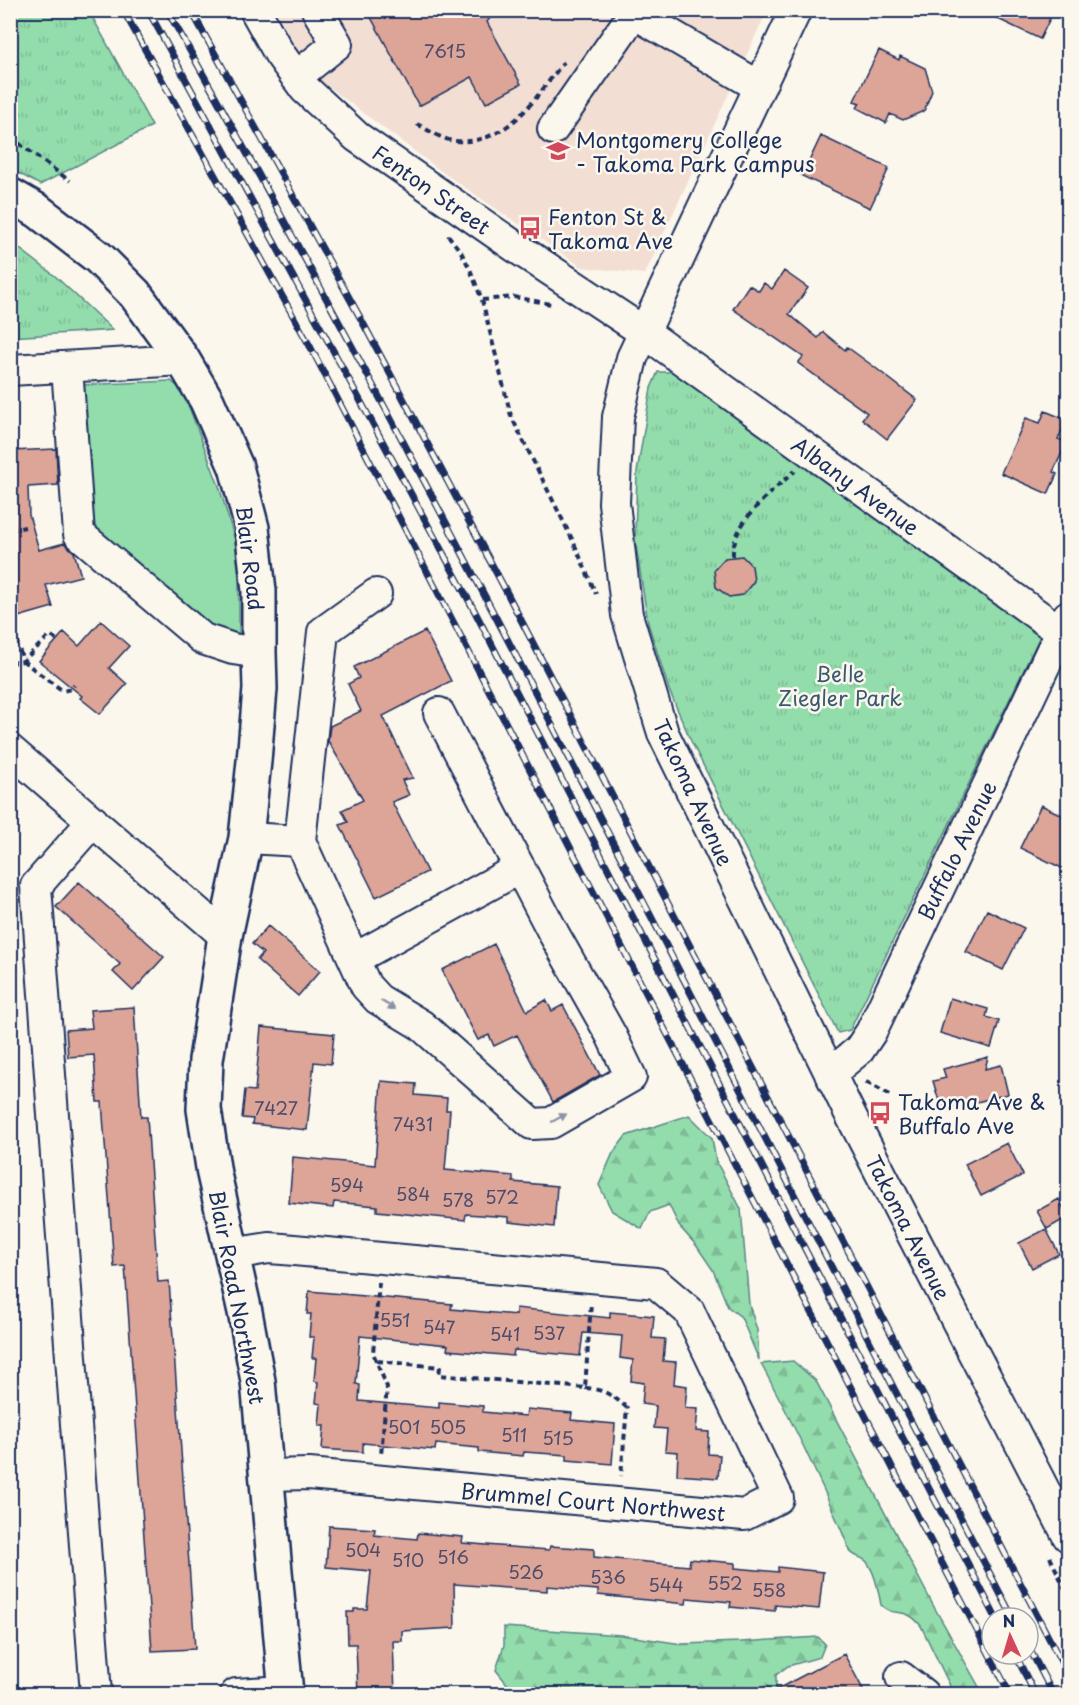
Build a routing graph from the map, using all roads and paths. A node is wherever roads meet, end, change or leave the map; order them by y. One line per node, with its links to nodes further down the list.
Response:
1 (255, 10): 5 (street, Fenton Street)
2 (317, 10): 5 (street)
3 (796, 10): 6 (street, Takoma Avenue)
4 (567, 58): 7 (path)
5 (296, 77): 14 (street, Fenton Street)
6 (760, 87): 8 (street); 14 (street, Takoma Avenue)
7 (417, 124)
8 (553, 129)
9 (10, 137): 10 (path)
10 (70, 181)
11 (10, 195): 15 (main road, Blair Road)
12 (482, 300): 13 (path)
13 (555, 305)
14 (644, 332): 24 (street, Albany Avenue); 40 (street, Takoma Avenue)
15 (183, 360): 16 (street); 28 (main road, Blair Road)
16 (67, 367): 17 (street); 28 (street)
17 (10, 370)
18 (798, 469): 21 (path)
19 (25, 527): 20 (path)
20 (10, 530)
21 (733, 556)
22 (376, 594): 36 (street)
23 (10, 620): 25 (path)
24 (1066, 628): 40 (street, Buffalo Avenue)
25 (17, 640): 27 (path); 29 (path)
26 (57, 640): 29 (path)
27 (10, 649)
28 (260, 653): 35 (main road, Blair Road)
29 (23, 661): 30 (path); 31 (path)
30 (10, 663)
31 (74, 685)
32 (439, 713): 37 (street)
33 (10, 750): 34 (street)
34 (93, 821): 38 (street); 53 (street)
35 (246, 838): 36 (street); 38 (main road, Blair Road)
36 (300, 841): 39 (street)
37 (520, 868): 39 (street); 39 (street, one-way to 37)
38 (225, 936): 43 (main road, Blair Road Northwest)
39 (354, 959)
40 (830, 1074): 51 (street, Takoma Avenue)
41 (860, 1079): 42 (path)
42 (892, 1096)
43 (231, 1254): 49 (main road, Blair Road Northwest); 49 (street, Brummel Court Northwest)
44 (379, 1281): 46 (path)
45 (591, 1300): 47 (path)
46 (377, 1361): 47 (path); 48 (path)
47 (585, 1388): 50 (path)
48 (381, 1455)
49 (267, 1475): 52 (main road, Blair Road Northwest)
50 (621, 1476)
51 (1068, 1536)
52 (286, 1693): 54 (street)
53 (96, 1695)
54 (236, 1695)

